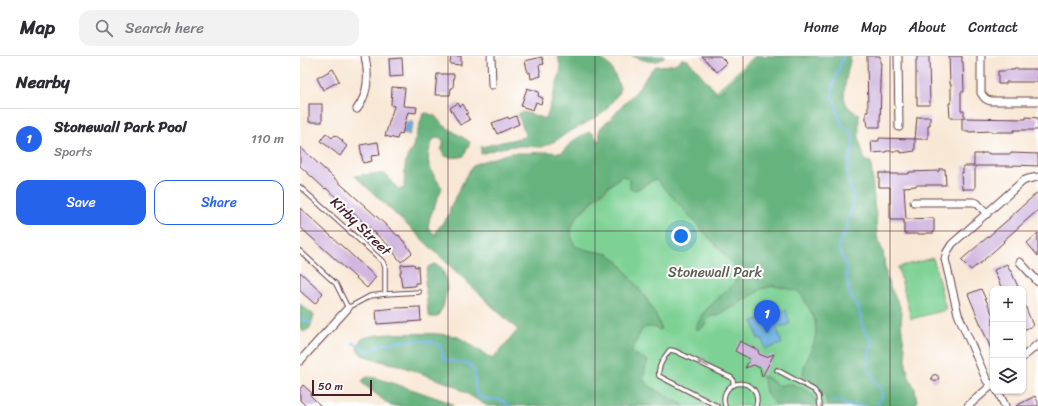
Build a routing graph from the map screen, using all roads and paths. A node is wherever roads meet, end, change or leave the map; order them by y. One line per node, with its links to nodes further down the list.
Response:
1 (365, 56): 7 (street)
2 (491, 56): 5 (street)
3 (898, 56): 8 (street)
4 (981, 56): 6 (street)
5 (492, 85)
6 (1038, 101)
7 (357, 109)
8 (898, 127)
9 (1038, 177): 12 (street)
10 (300, 187): 17 (lane, Kirby Street)
11 (914, 202): 12 (street)
12 (987, 214): 23 (street)
13 (300, 251): 18 (lane)
14 (1020, 262): 15 (street)
15 (1038, 282)
16 (419, 292): 17 (lane)
17 (385, 294): 18 (lane)
18 (348, 308): 21 (street)
19 (1038, 344): 20 (street)
20 (1026, 354)
21 (300, 361)
22 (776, 370): 30 (lane)
23 (990, 383)
24 (734, 385): 27 (lane, one-way to 27); 28 (lane); 29 (lane)
25 (990, 387): 31 (street)
26 (999, 394): 32 (street)
27 (716, 406)
28 (725, 406)
29 (756, 406)
30 (820, 406)
31 (968, 406)
32 (1005, 406)

